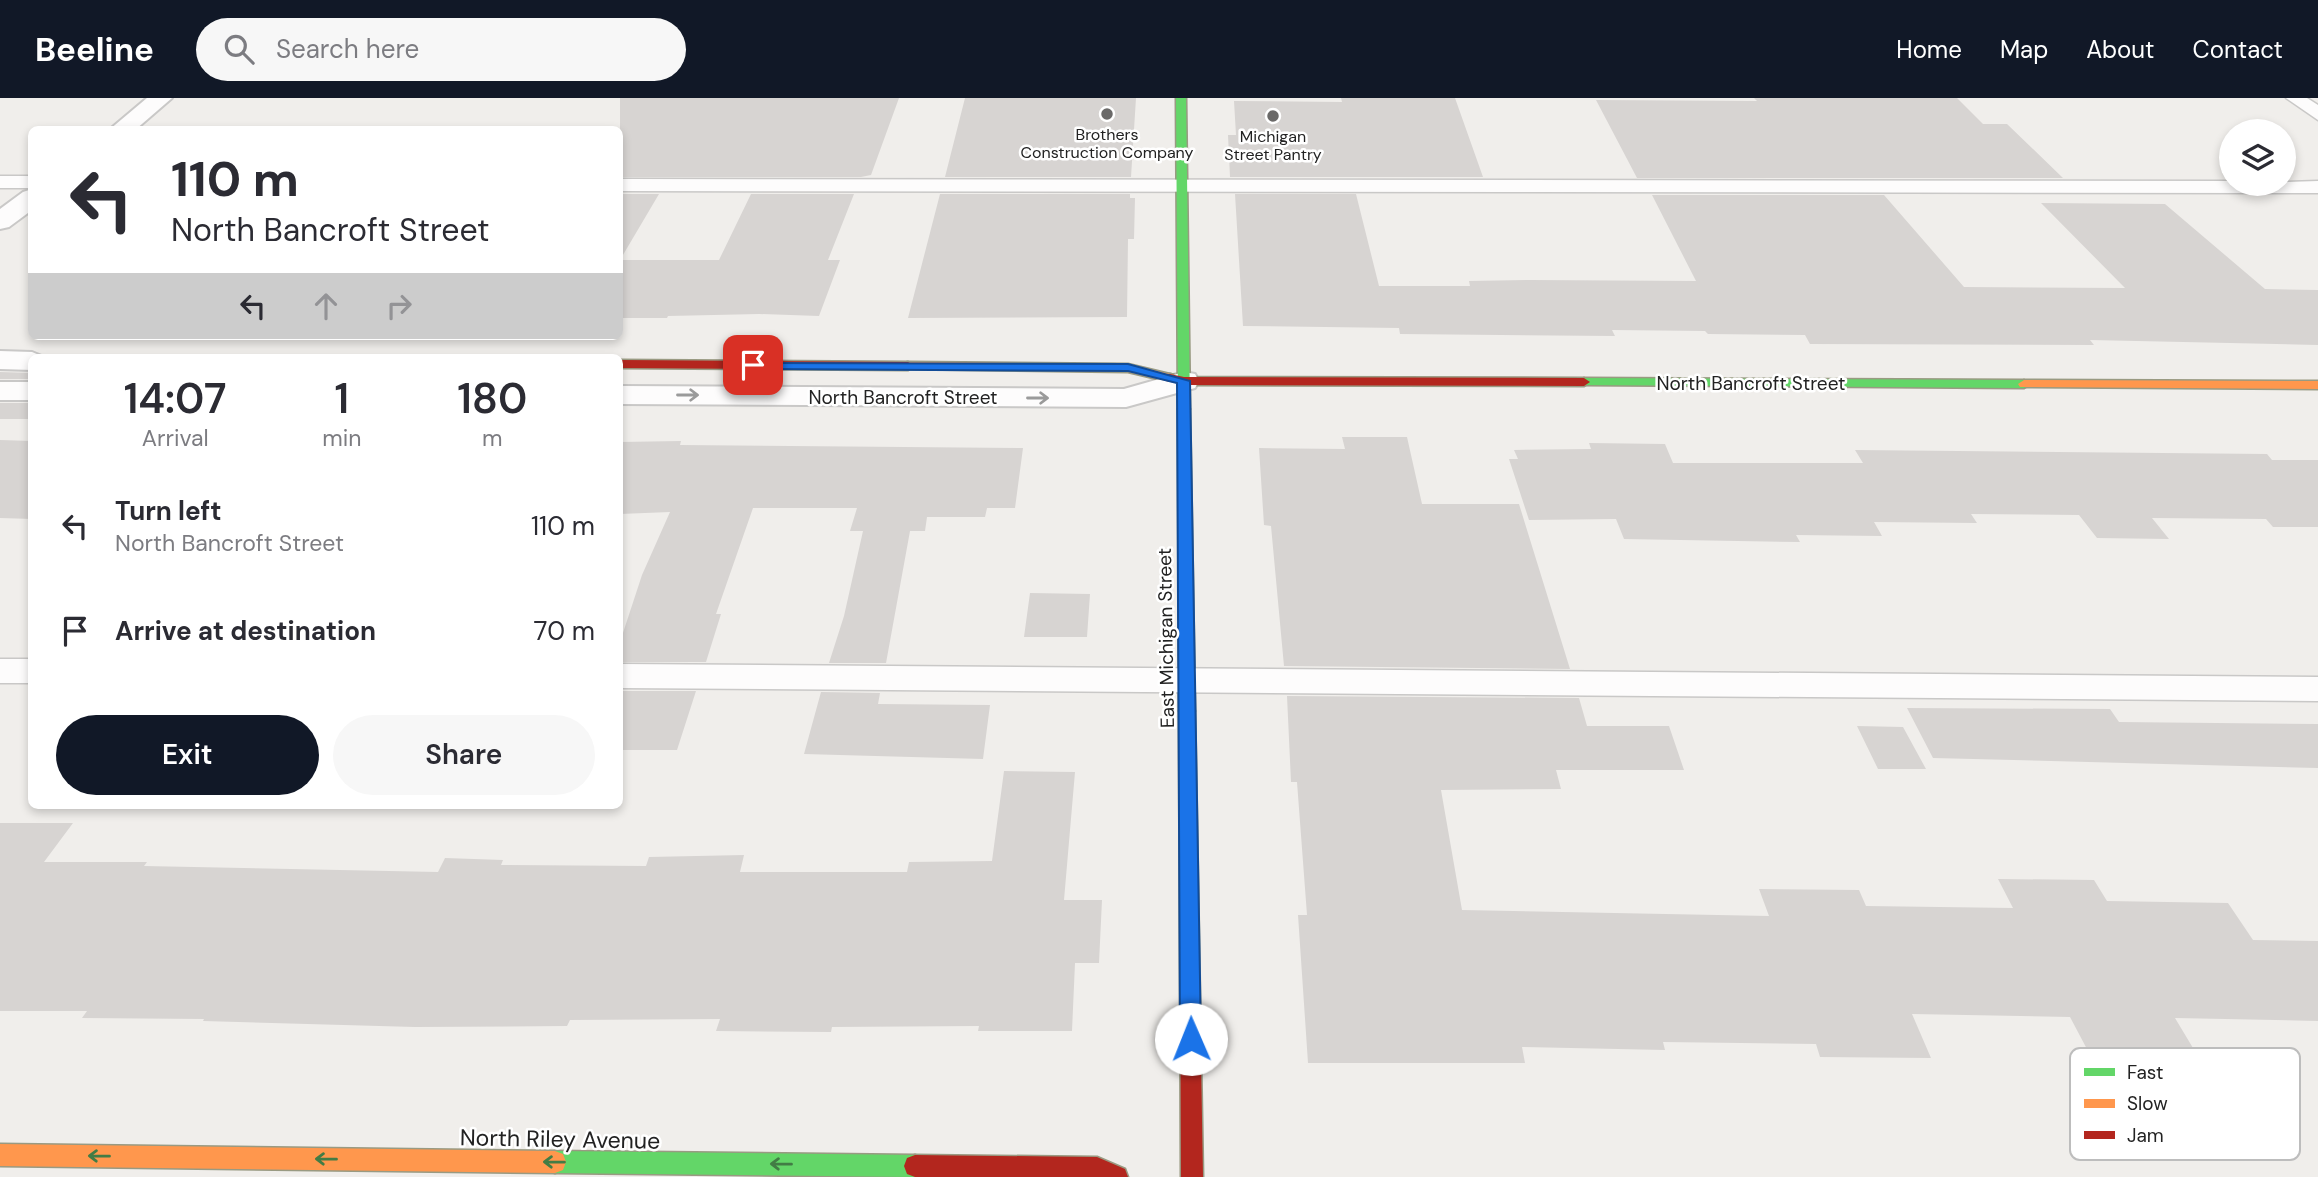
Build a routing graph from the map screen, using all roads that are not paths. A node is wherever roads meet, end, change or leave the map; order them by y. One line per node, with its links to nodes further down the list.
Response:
1 (161, 98): 5 (street)
2 (1181, 98): 10 (street, East Michigan Street)
3 (2295, 98): 4 (lane)
4 (2318, 114)
5 (125, 126)
6 (0, 181): 7 (lane)
7 (28, 182)
8 (623, 185): 10 (lane)
9 (2318, 187): 10 (lane)
10 (1182, 188): 16 (street, East Michigan Street)
11 (28, 200): 12 (street)
12 (0, 221)
13 (0, 360): 14 (street)
14 (28, 360)
15 (623, 364): 16 (street, North Bancroft Street)
16 (1184, 381): 17 (street, North Bancroft Street); 20 (street, North Bancroft Street, one-way to 16); 24 (street, East Michigan Street)
17 (2318, 385)
18 (0, 391): 19 (street)
19 (28, 391)
20 (623, 395)
21 (0, 671): 22 (lane)
22 (28, 671)
23 (623, 676): 24 (lane)
24 (1187, 681): 25 (lane); 28 (street, East Michigan Street)
25 (2318, 689)
26 (0, 1155): 27 (street, North Riley Avenue, one-way to 26)
27 (1117, 1177)
28 (1192, 1177)

